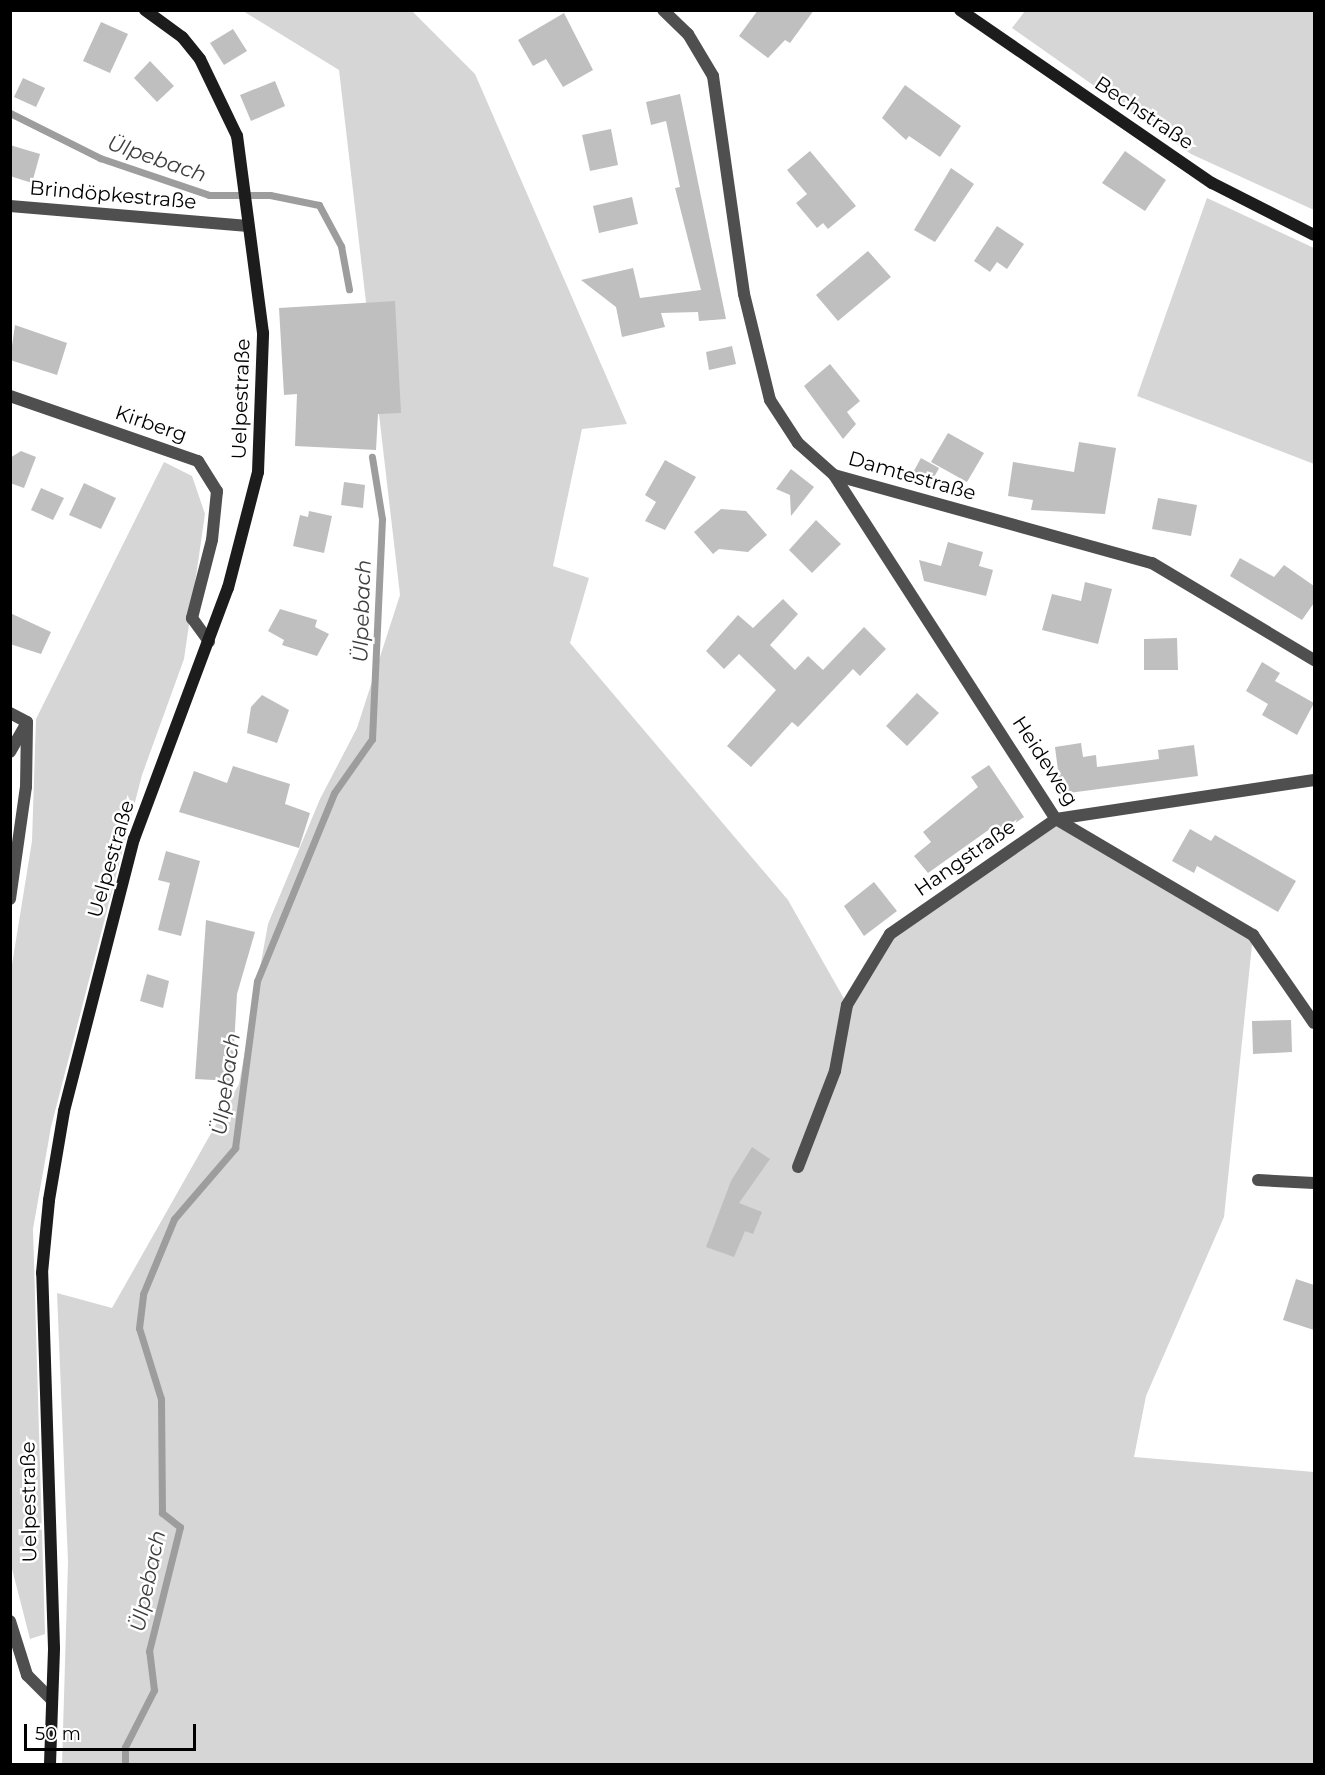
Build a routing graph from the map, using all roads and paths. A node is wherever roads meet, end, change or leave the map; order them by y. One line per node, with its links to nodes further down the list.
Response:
1 (145, 10): 5 (main road, Uelpestraße)
2 (663, 10): 8 (street, Damtestraße)
3 (960, 10): 6 (main road, Bechstraße)
4 (10, 206): 5 (street, Brindöpkestraße)
5 (248, 226): 9 (main road, Uelpestraße)
6 (1314, 235)
7 (10, 396): 9 (street, Kirberg)
8 (834, 475): 10 (street, Damtestraße); 15 (street, Heideweg)
9 (209, 641): 22 (main road, Uelpestraße)
10 (1314, 660)
11 (10, 713): 12 (street)
12 (27, 722): 13 (street); 16 (street)
13 (10, 752)
14 (1314, 780): 15 (street, Hangstraße)
15 (1056, 819): 17 (street, Heideweg); 18 (street, Hangstraße)
16 (10, 898)
17 (1314, 1023)
18 (798, 1167)
19 (1258, 1180): 20 (street)
20 (1314, 1183)
21 (10, 1622): 22 (street)
22 (52, 1700): 23 (main road, Uelpestraße)
23 (50, 1764)

